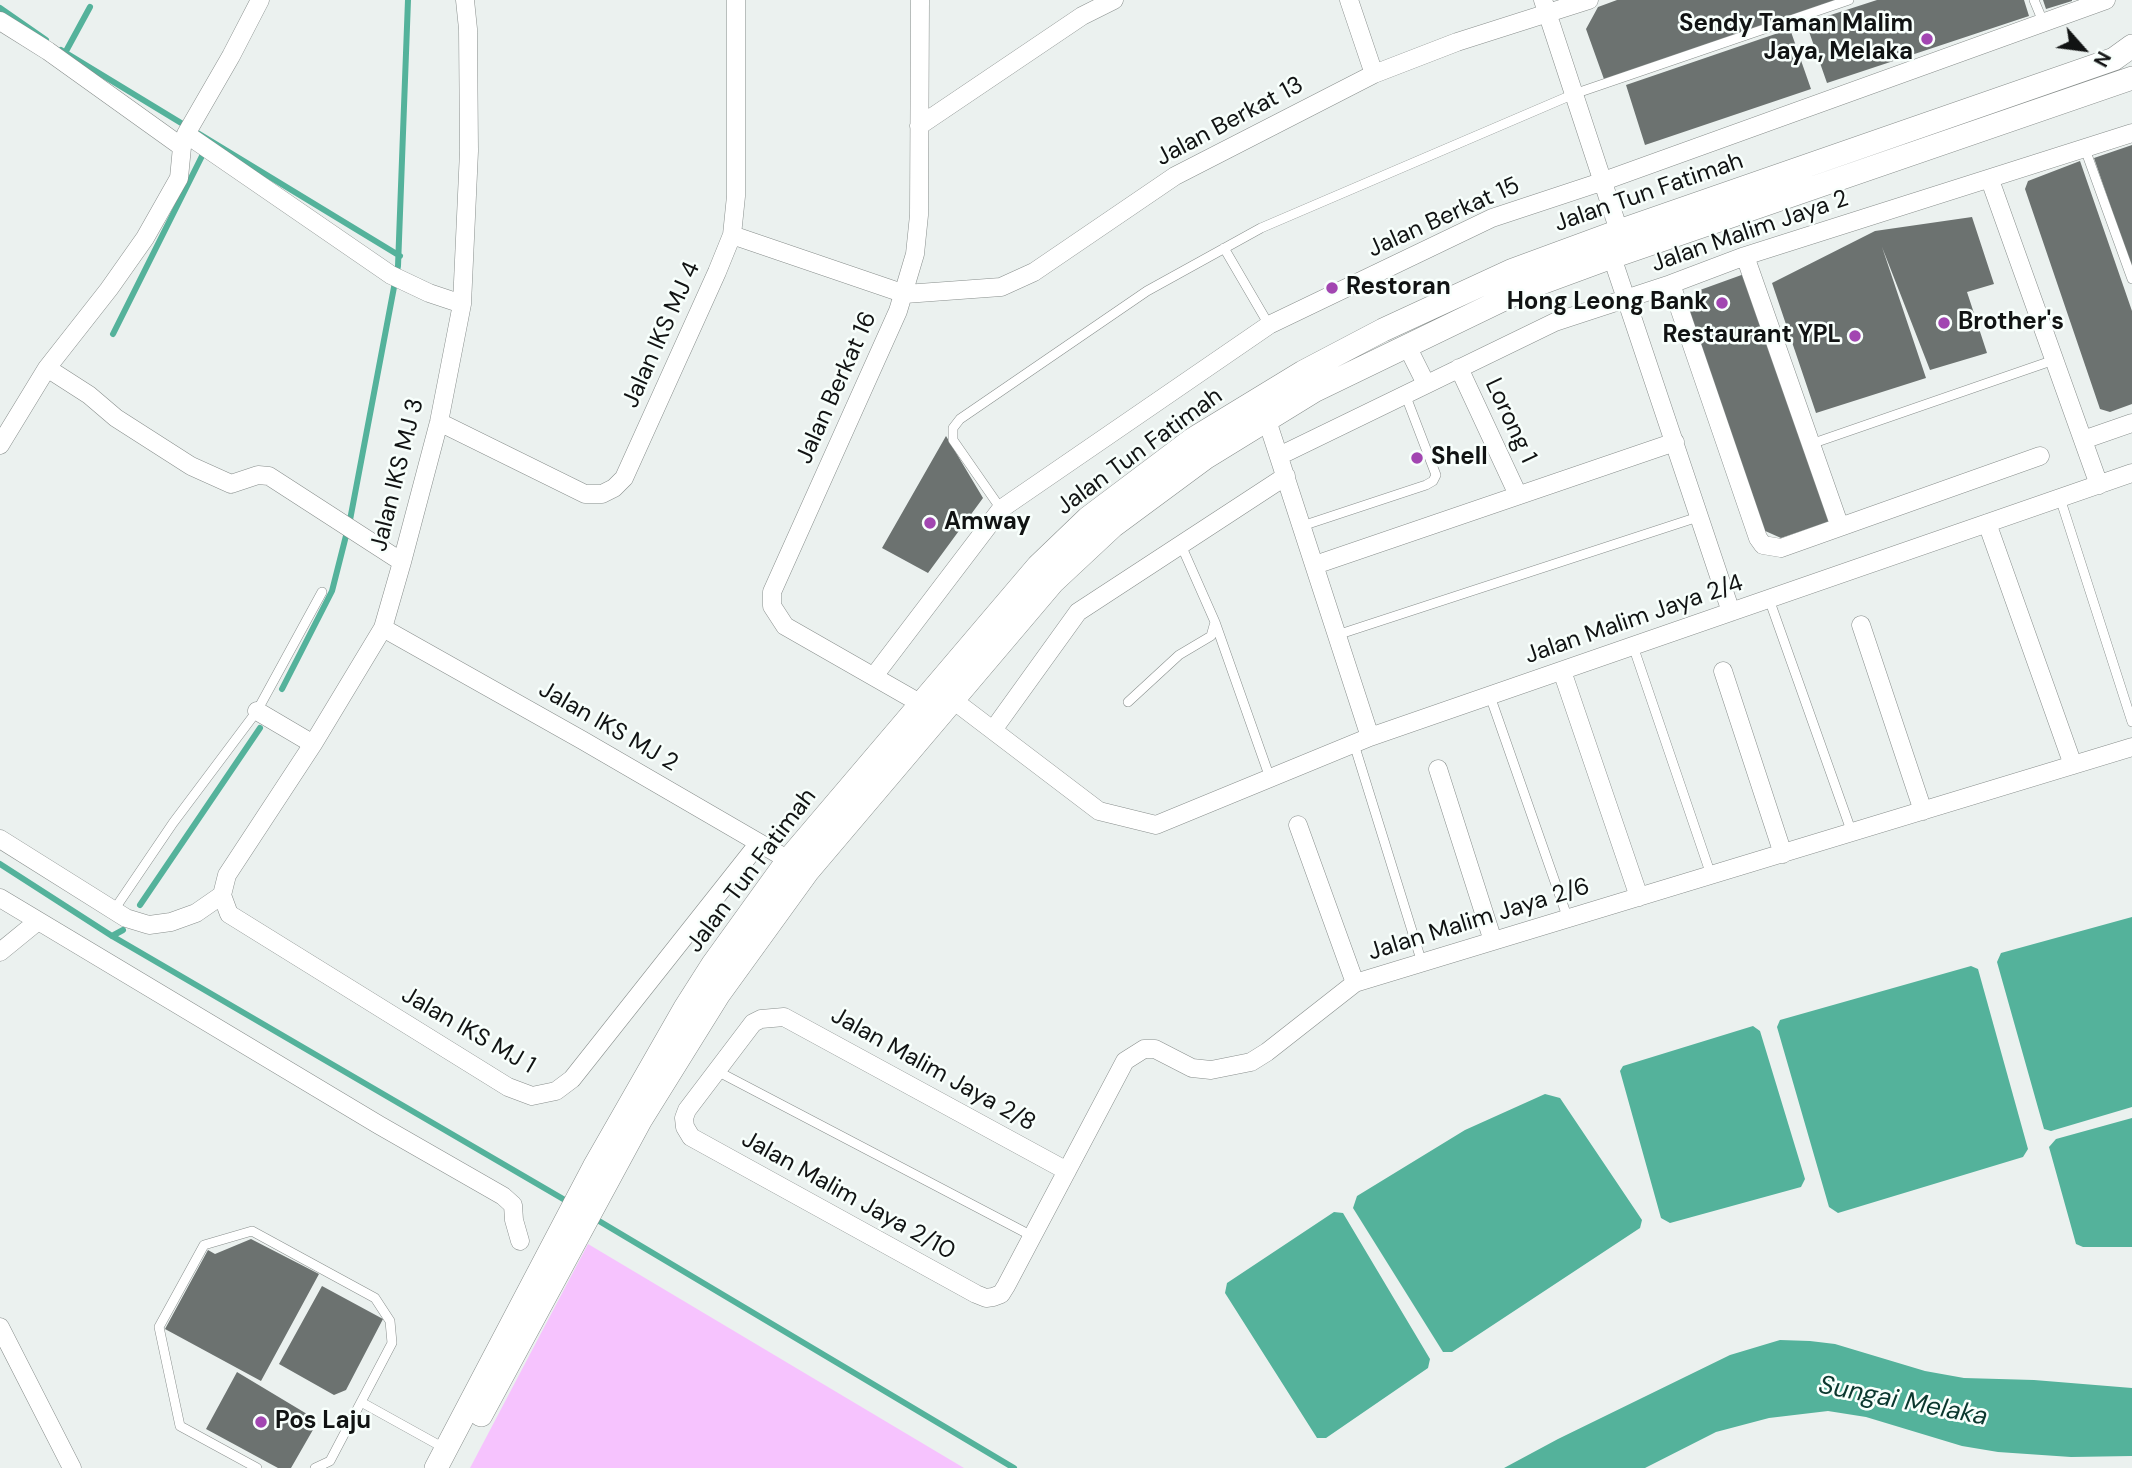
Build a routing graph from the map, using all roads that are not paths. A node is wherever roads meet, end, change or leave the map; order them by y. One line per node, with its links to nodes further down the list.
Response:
1 (260, 0): 20 (street)
2 (465, 0): 33 (street, Jalan IKS MJ 3)
3 (736, 0): 25 (street, Jalan IKS MJ 4)
4 (920, 0): 18 (street, Jalan Berkat 16)
5 (1114, 0): 18 (street)
6 (1349, 0): 15 (street)
7 (1589, 0): 11 (street, Jalan Berkat 13)
8 (1849, 0): 17 (lane)
9 (2034, 0): 13 (lane)
10 (2106, 0): 13 (street, Jalan Berkat 15)
11 (1545, 7): 15 (street, Jalan Berkat 13); 17 (street)
12 (0, 21): 20 (street)
13 (2044, 24): 23 (street, Jalan Berkat 15)
14 (2132, 46): 24 (main road, Jalan Tun Fatimah)
15 (1374, 74): 31 (street, Jalan Berkat 13)
16 (2132, 78): 28 (main road, Jalan Tun Fatimah)
17 (1574, 94): 23 (street); 26 (lane)
18 (919, 126): 31 (street, Jalan Berkat 16)
19 (2132, 133): 21 (street, Jalan Malim Jaya 2)
20 (184, 140): 33 (street); 37 (street)
21 (2085, 149): 22 (street, Jalan Malim Jaya 2); 29 (lane)
22 (1990, 180): 27 (street, Jalan Malim Jaya 2); 36 (street)
23 (1601, 183): 24 (street); 34 (street, Jalan Berkat 15)
24 (1619, 231): 41 (main road, Jalan Tun Fatimah)
25 (732, 235): 31 (street); 42 (street, Jalan IKS MJ 4)
26 (1224, 248): 34 (lane); 55 (lane)
27 (1745, 256): 30 (street, Jalan Malim Jaya 2); 46 (street)
28 (1612, 257): 32 (street); 35 (main road, Jalan Tun Fatimah)
29 (2132, 279)
30 (1671, 284): 32 (street, Jalan Malim Jaya 2); 59 (street)
31 (905, 294): 73 (street, Jalan Berkat 16)
32 (1627, 299): 38 (street, Jalan Malim Jaya 2); 45 (street)
33 (462, 304): 42 (street, Jalan IKS MJ 3)
34 (1269, 325): 55 (street, Jalan Berkat 15)
35 (1407, 346): 39 (street); 41 (main road, Jalan Tun Fatimah)
36 (2054, 360): 44 (street); 46 (lane)
37 (47, 368): 47 (street); 61 (street)
38 (1459, 368): 39 (street, Jalan Malim Jaya 2); 53 (street, Lorong 1)
39 (1426, 384): 40 (street, Jalan Malim Jaya 2)
40 (1405, 394): 48 (street, Jalan Malim Jaya 2); 58 (lane)
41 (1263, 409): 48 (street); 76 (main road, Jalan Tun Fatimah); 76 (main road, Jalan Tun Fatimah)
42 (439, 422): 61 (street, Jalan IKS MJ 3)
43 (2132, 423): 44 (street)
44 (2083, 440): 52 (street)
45 (1675, 442): 53 (street); 56 (street)
46 (1811, 444): 59 (street)
47 (0, 445)
48 (1279, 456): 51 (street)
49 (2040, 456): 59 (street)
50 (2132, 473): 52 (street, Jalan Malim Jaya 2/4)
51 (1286, 476): 58 (street); 60 (street)
52 (2099, 485): 54 (street, Jalan Malim Jaya 2/4)
53 (1518, 495): 62 (street)
54 (2060, 498): 57 (street, Jalan Malim Jaya 2/4); 78 (lane)
55 (1001, 509): 73 (street, Jalan Berkat 15)
56 (1698, 517): 65 (street); 69 (lane)
57 (1987, 523): 64 (street, Jalan Malim Jaya 2/4); 83 (street)
58 (1302, 526): 62 (street)
59 (1840, 527)
60 (1181, 545): 66 (lane); 79 (street)
61 (402, 562): 68 (street, Jalan IKS MJ 3)
62 (1314, 565): 69 (street)
63 (322, 592): 77 (lane)
64 (1769, 599): 65 (street, Jalan Malim Jaya 2/4); 89 (lane)
65 (1731, 612): 70 (street, Jalan Malim Jaya 2/4)
66 (1215, 622): 75 (lane); 85 (lane)
67 (1861, 625): 86 (street)
68 (383, 628): 81 (street, Jalan IKS MJ 3); 91 (street, Jalan IKS MJ 2)
69 (1337, 635): 80 (street)
70 (1633, 646): 71 (street, Jalan Malim Jaya 2/4); 94 (lane)
71 (1562, 671): 74 (street, Jalan Malim Jaya 2/4); 96 (street)
72 (1723, 671): 92 (street)
73 (874, 676): 76 (street, Jalan Berkat 16)
74 (1490, 696): 80 (street, Jalan Malim Jaya 2/4); 99 (lane)
75 (1128, 702)
76 (939, 706): 79 (street, Jalan Berkat 16); 93 (main road, Jalan Tun Fatimah)
77 (257, 711): 81 (street); 98 (lane)
78 (2132, 722)
79 (993, 730): 87 (street, Jalan Berkat 16)
80 (1362, 741): 85 (street, Jalan Malim Jaya 2/4); 103 (lane)
81 (313, 744): 95 (street, Jalan IKS MJ 3)
82 (2132, 747): 83 (street, Jalan Malim Jaya 2/6)
83 (2073, 765): 86 (street, Jalan Malim Jaya 2/6)
84 (1437, 769): 101 (street)
85 (1270, 778): 87 (street, Jalan Malim Jaya 2/4)
86 (1923, 811): 89 (street, Jalan Malim Jaya 2/6)
87 (1156, 825)
88 (1298, 825): 104 (street)
89 (1852, 832): 92 (street, Jalan Malim Jaya 2/6)
90 (0, 839): 98 (street)
91 (758, 844): 93 (street, Jalan IKS MJ 2); 95 (street, Jalan IKS MJ 1)
92 (1783, 854): 94 (street, Jalan Malim Jaya 2/6)
93 (798, 865): 112 (main road, Jalan Tun Fatimah)
94 (1712, 875): 96 (street, Jalan Malim Jaya 2/6)
95 (222, 895): 98 (street)
96 (1639, 897): 99 (street, Jalan Malim Jaya 2/6)
97 (0, 898): 100 (street)
98 (114, 910)
99 (1568, 919): 101 (street, Jalan Malim Jaya 2/6)
100 (38, 921): 102 (street); 108 (street)
101 (1493, 941): 103 (street, Jalan Malim Jaya 2/6)
102 (0, 952)
103 (1422, 963): 104 (street, Jalan Malim Jaya 2/6)
104 (1355, 984): 106 (street, Jalan Malim Jaya 2/6)
105 (716, 1071): 106 (street, Jalan Malim Jaya 2/8); 107 (lane); 109 (street, Jalan Malim Jaya 2/10)
106 (1067, 1171): 107 (street, Jalan Malim Jaya 2/6)
107 (1032, 1236): 109 (street, Jalan Malim Jaya 2/6)
108 (520, 1241)
109 (993, 1297)
110 (0, 1327): 113 (street)
111 (361, 1402): 112 (lane); 114 (lane); 115 (lane)
112 (445, 1462)
113 (72, 1468)
114 (257, 1468)
115 (315, 1468)

